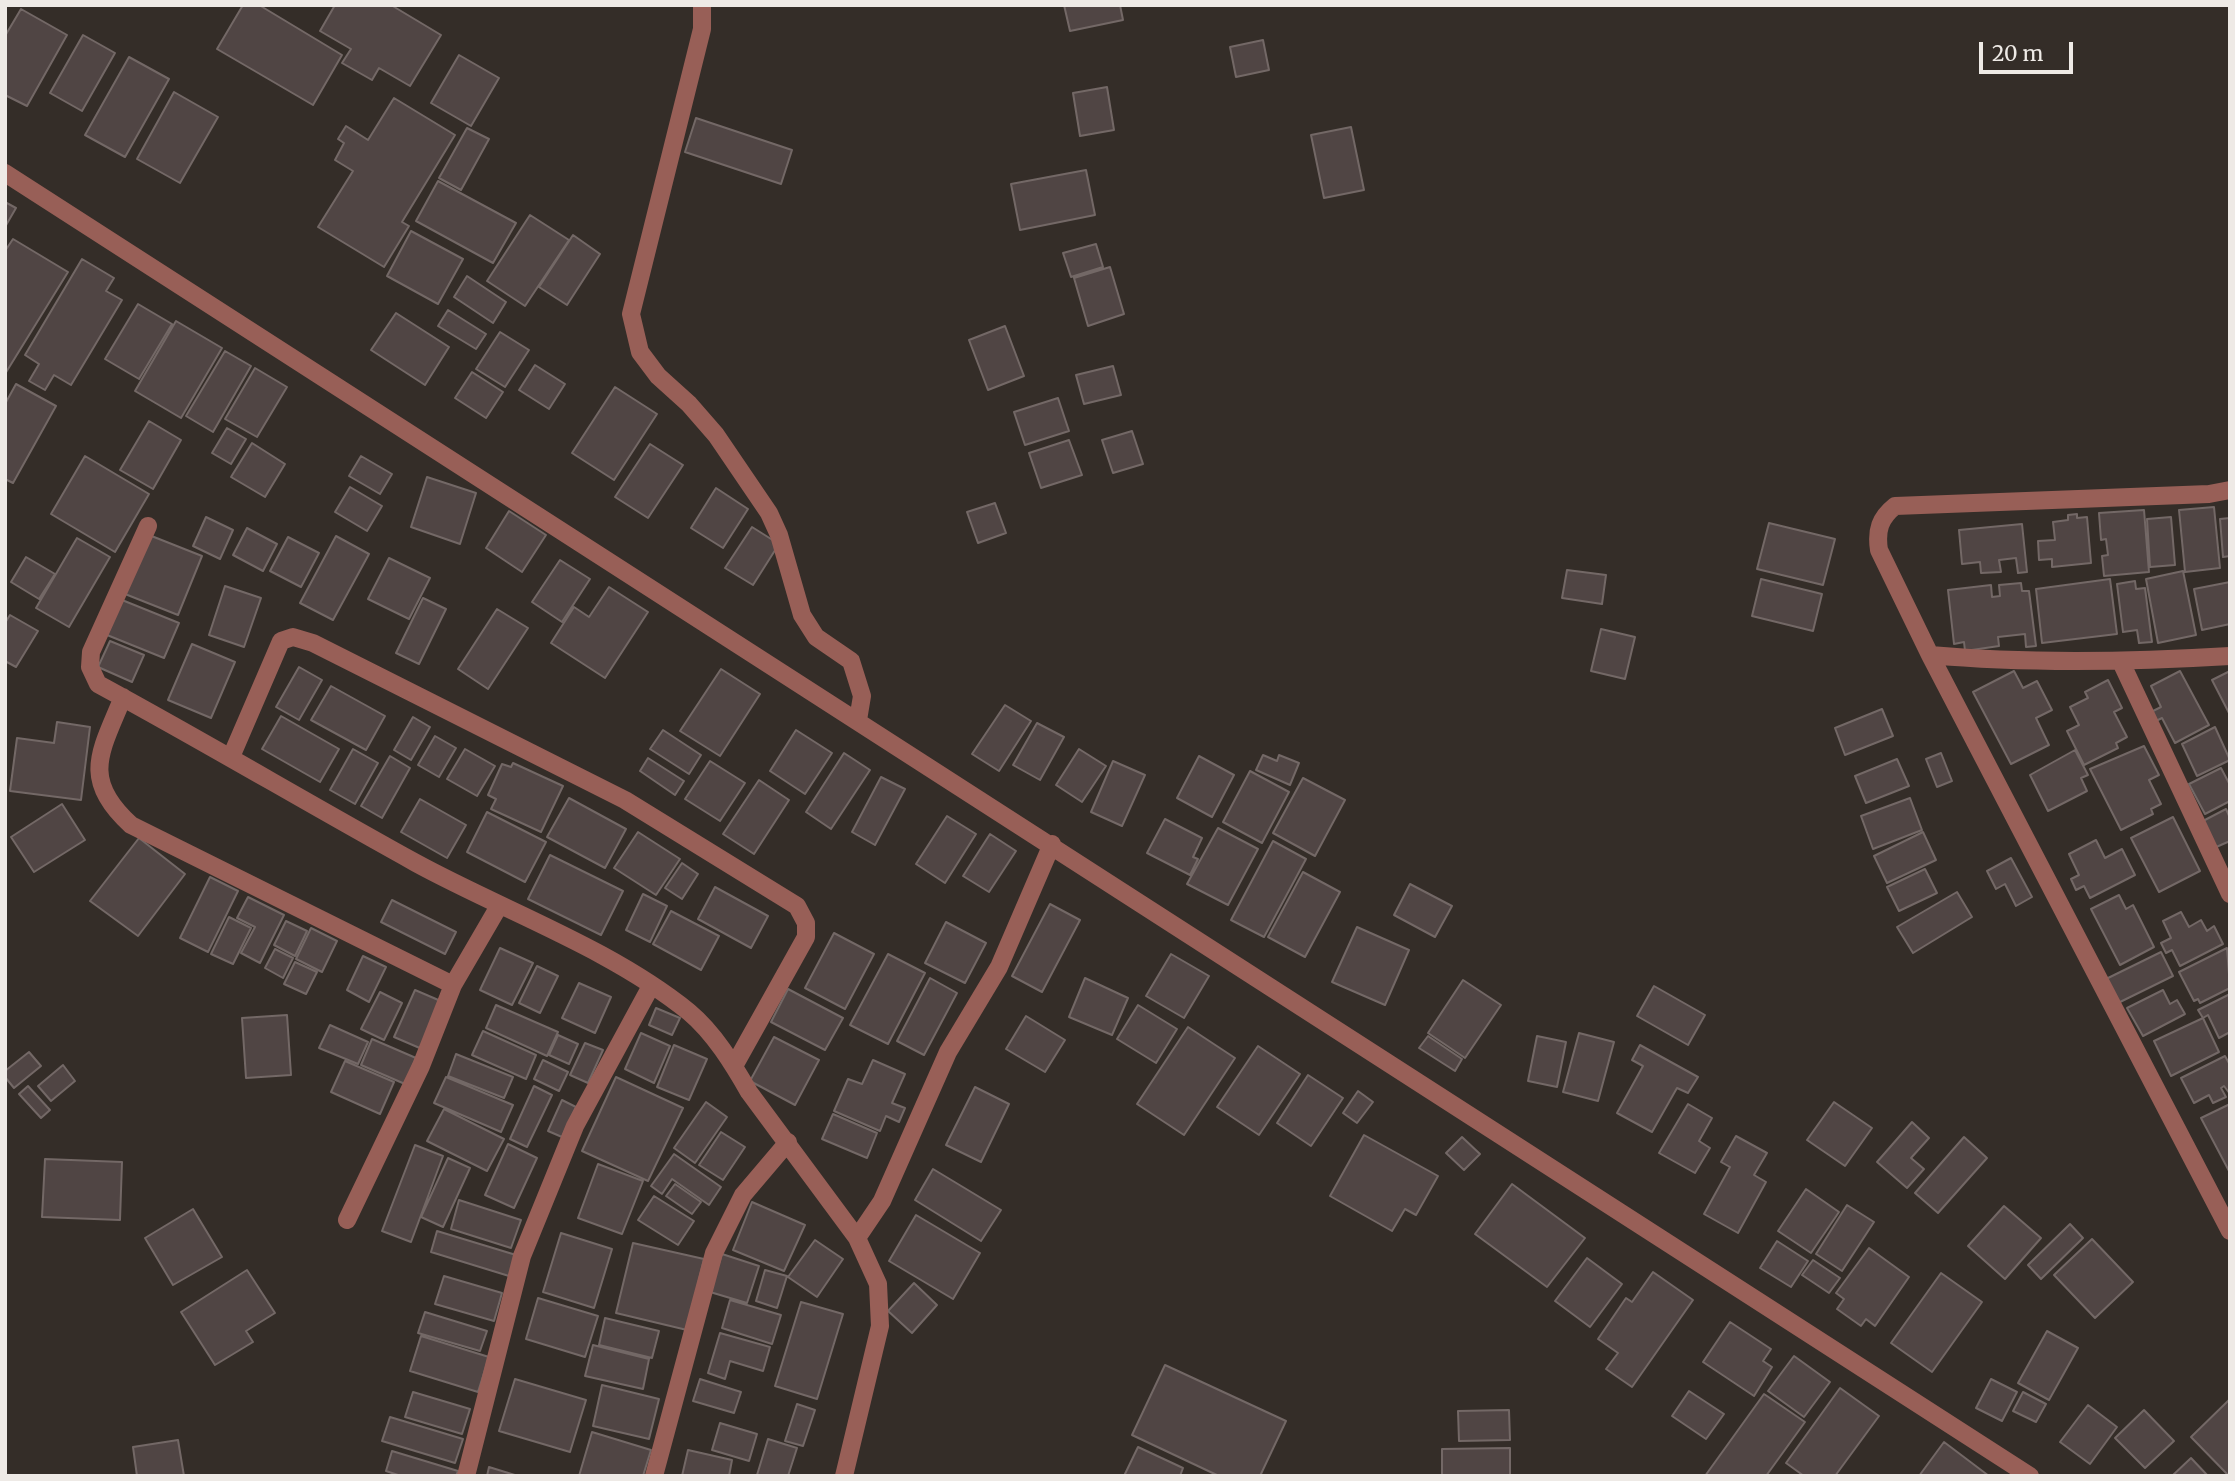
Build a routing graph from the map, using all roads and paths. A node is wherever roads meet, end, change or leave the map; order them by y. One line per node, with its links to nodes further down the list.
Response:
1 (702, 5): 9 (street)
2 (5, 173): 9 (street)
3 (2230, 490): 5 (street)
4 (148, 526): 8 (street)
5 (1930, 655): 7 (street); 19 (street)
6 (2230, 656): 7 (street)
7 (2121, 662): 12 (street)
8 (118, 709): 10 (street); 14 (street)
9 (858, 720): 11 (street)
10 (230, 757): 13 (street); 16 (street)
11 (1052, 844): 20 (street); 21 (street)
12 (2230, 894)
13 (499, 906): 14 (street); 15 (street)
14 (453, 985): 18 (street)
15 (651, 986): 16 (street); 22 (street)
16 (734, 1066): 17 (street)
17 (788, 1142): 20 (street); 23 (street)
18 (347, 1220)
19 (2230, 1231)
20 (857, 1238): 24 (street)
21 (2026, 1475)
22 (466, 1476)
23 (654, 1476)
24 (844, 1476)

